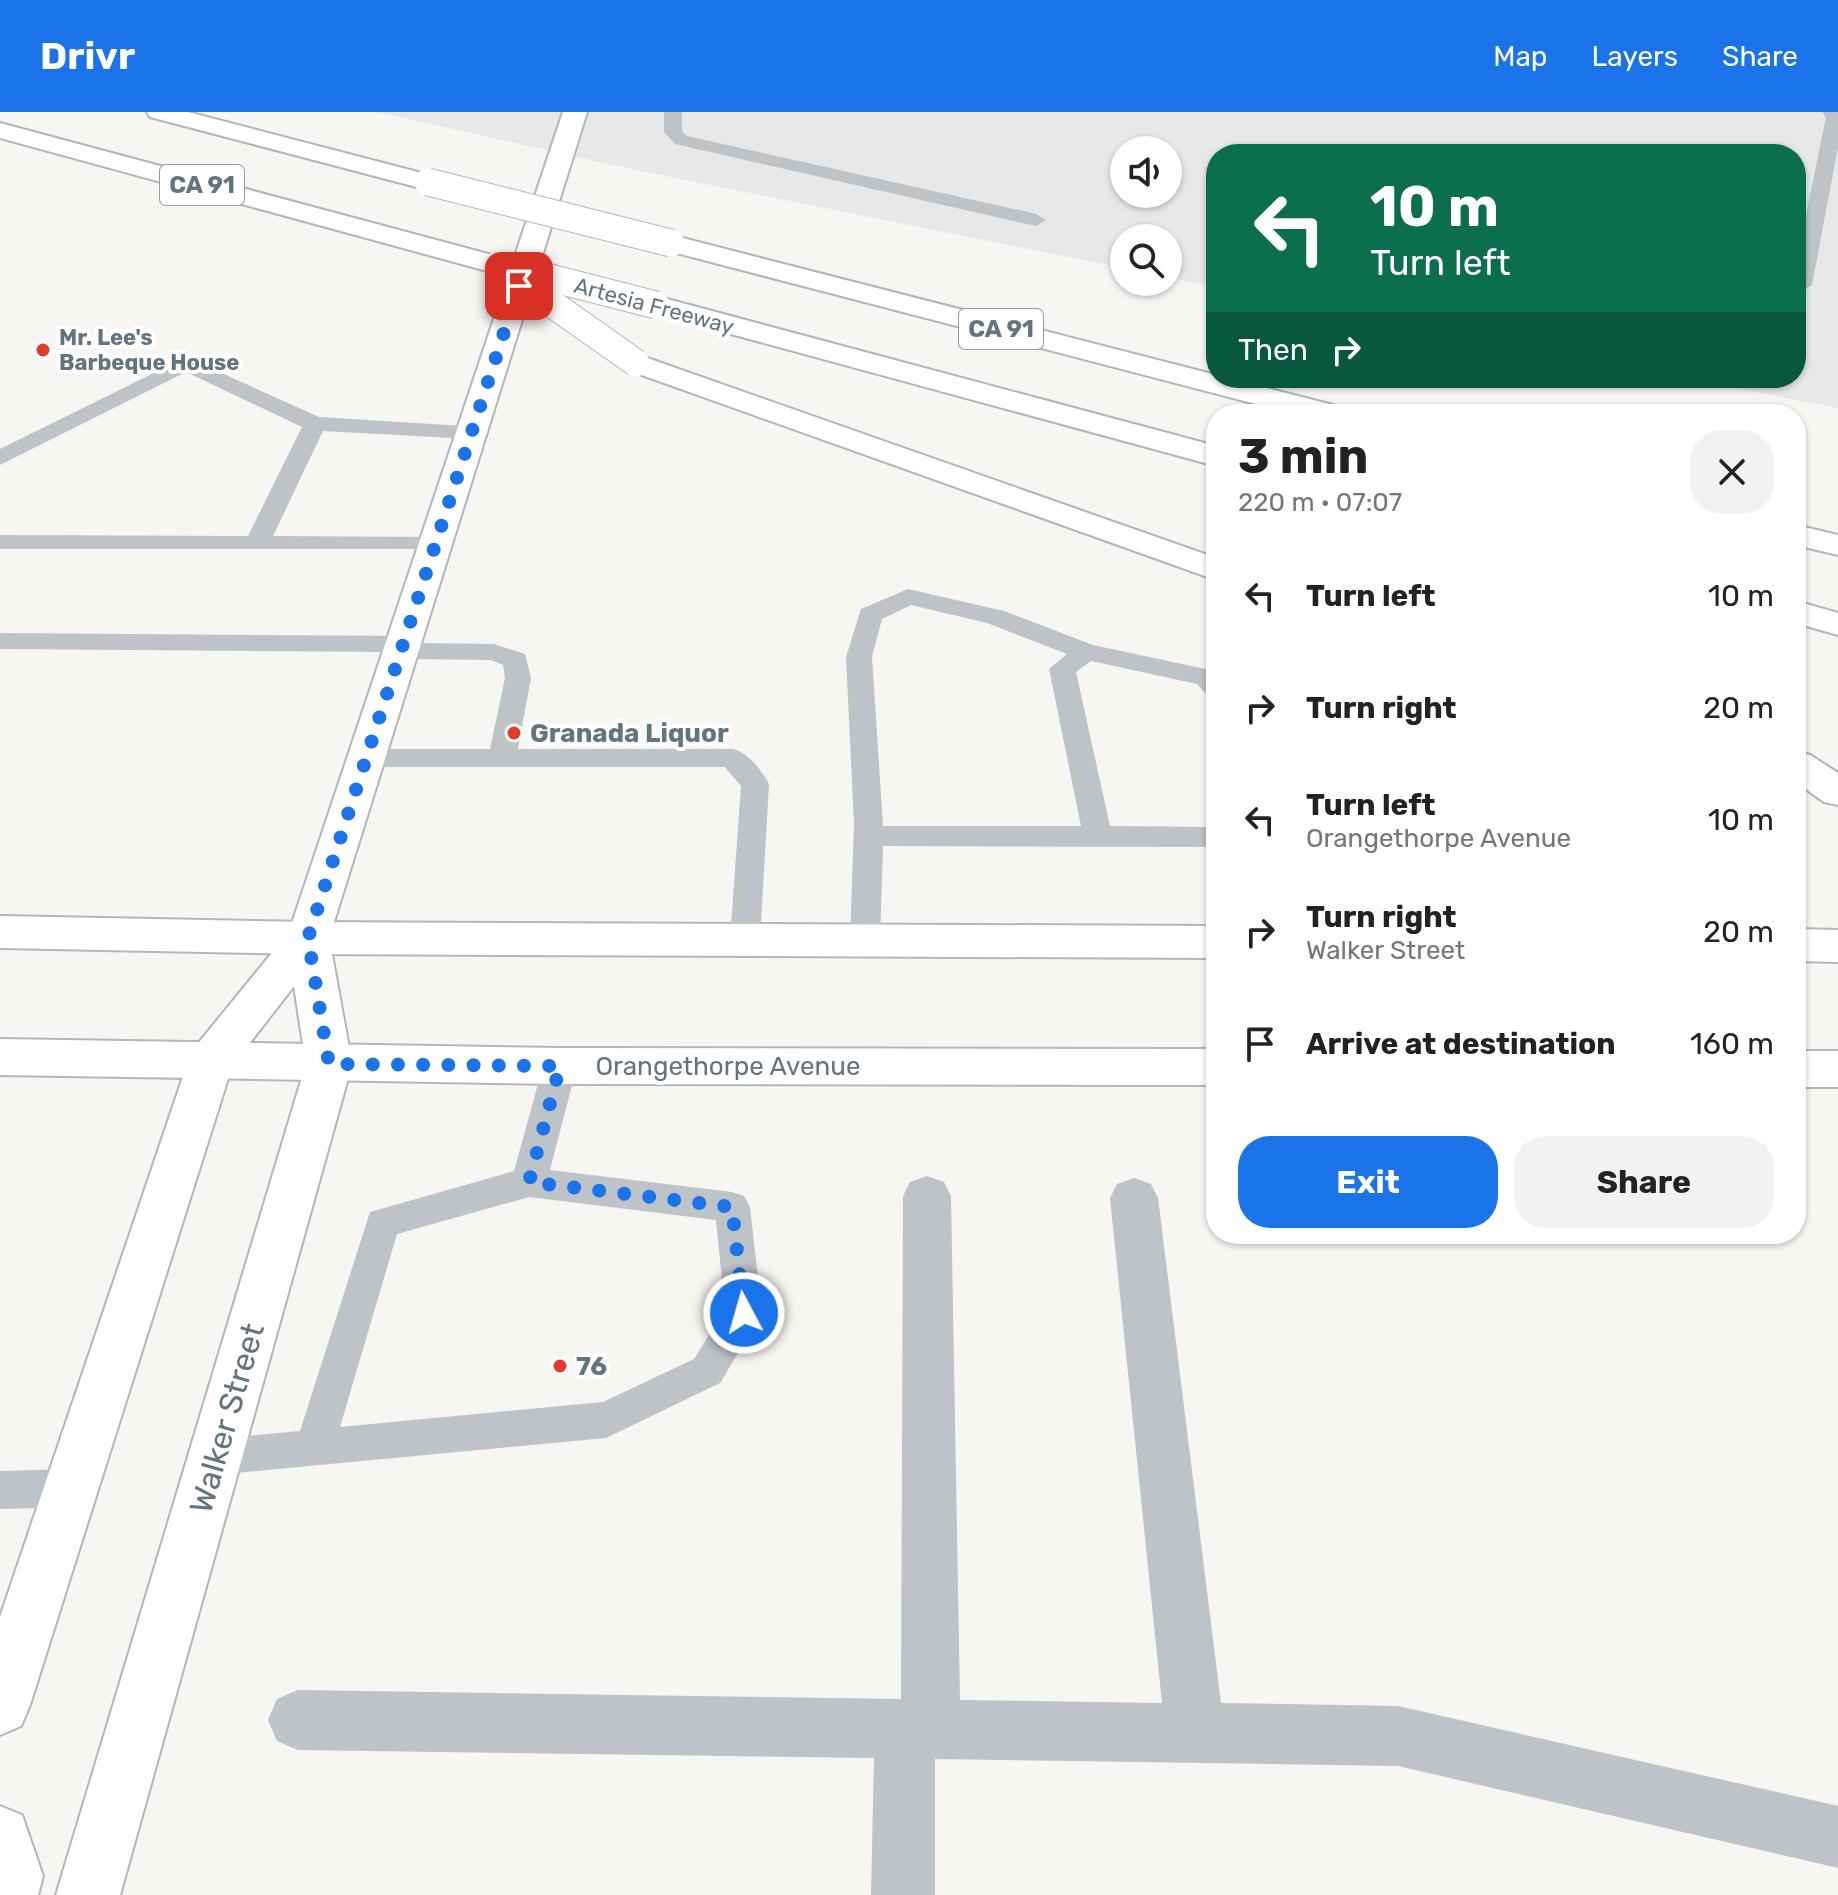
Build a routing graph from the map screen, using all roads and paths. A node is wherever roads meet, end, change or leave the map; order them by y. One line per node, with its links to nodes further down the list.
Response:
1 (159, 112): 10 (main road, CA 91, bridge)
2 (575, 112): 14 (main road, Walker Street)
3 (673, 112): 7 (lane)
4 (1809, 112): 5 (lane)
5 (1835, 115): 8 (lane)
6 (0, 130): 9 (main road, Artesia Freeway / CA 91)
7 (1036, 220)
8 (1806, 264)
9 (497, 265): 15 (main road, Artesia Freeway / CA 91, bridge); 22 (main road, bridge)
10 (1206, 382)
11 (1230, 388): 12 (main road, CA 91, bridge)
12 (1291, 404)
13 (315, 424): 14 (lane); 16 (lane); 19 (lane)
14 (472, 432): 20 (main road, Walker Street)
15 (1206, 453)
16 (0, 458)
17 (1806, 537): 21 (main road)
18 (0, 542): 19 (lane)
19 (257, 543): 20 (lane)
20 (435, 544): 26 (main road, Walker Street)
21 (1838, 545)
22 (1206, 566)
23 (1806, 615): 24 (main road)
24 (1838, 624)
25 (0, 641): 26 (lane)
26 (402, 647): 29 (main road, Walker Street); 30 (lane)
27 (1087, 652): 28 (lane); 33 (lane); 34 (lane)
28 (1206, 677)
29 (366, 758): 30 (lane); 37 (main road, Walker Street)
30 (502, 758): 38 (lane)
31 (1806, 771): 32 (main road)
32 (1838, 792)
33 (869, 836): 34 (lane); 39 (lane)
34 (1098, 836): 35 (lane)
35 (1206, 837)
36 (0, 932): 37 (main road)
37 (308, 938): 38 (main road); 45 (main road, Walker Street); 46 (main road, Walker Street)
38 (745, 940): 39 (main road)
39 (865, 941): 40 (main road)
40 (1206, 942)
41 (1806, 945): 42 (main road)
42 (1838, 946)
43 (1206, 1039): 48 (main road)
44 (0, 1057): 45 (main road, Orangethorpe Avenue)
45 (212, 1059): 46 (main road, Orangethorpe Avenue); 57 (main road, Walker Street)
46 (329, 1064): 47 (main road, Orangethorpe Avenue); 56 (main road, Walker Street)
47 (560, 1066): 48 (main road, Orangethorpe Avenue); 52 (lane)
48 (1023, 1066): 49 (main road, Orangethorpe Avenue)
49 (1206, 1067)
50 (1806, 1069): 51 (main road)
51 (1838, 1069)
52 (529, 1182): 55 (lane); 55 (lane)
53 (927, 1196): 61 (street)
54 (1134, 1198): 62 (street)
55 (314, 1447): 56 (lane)
56 (215, 1457): 66 (main road, Walker Street)
57 (72, 1488): 58 (lane); 59 (main road, Walker Street)
58 (0, 1490)
59 (0, 1705)
60 (298, 1720): 61 (street)
61 (918, 1728): 62 (street); 67 (street)
62 (1195, 1733): 64 (street)
63 (0, 1837): 65 (main road)
64 (1838, 1837)
65 (6, 1895)
66 (88, 1895)
67 (903, 1895)

